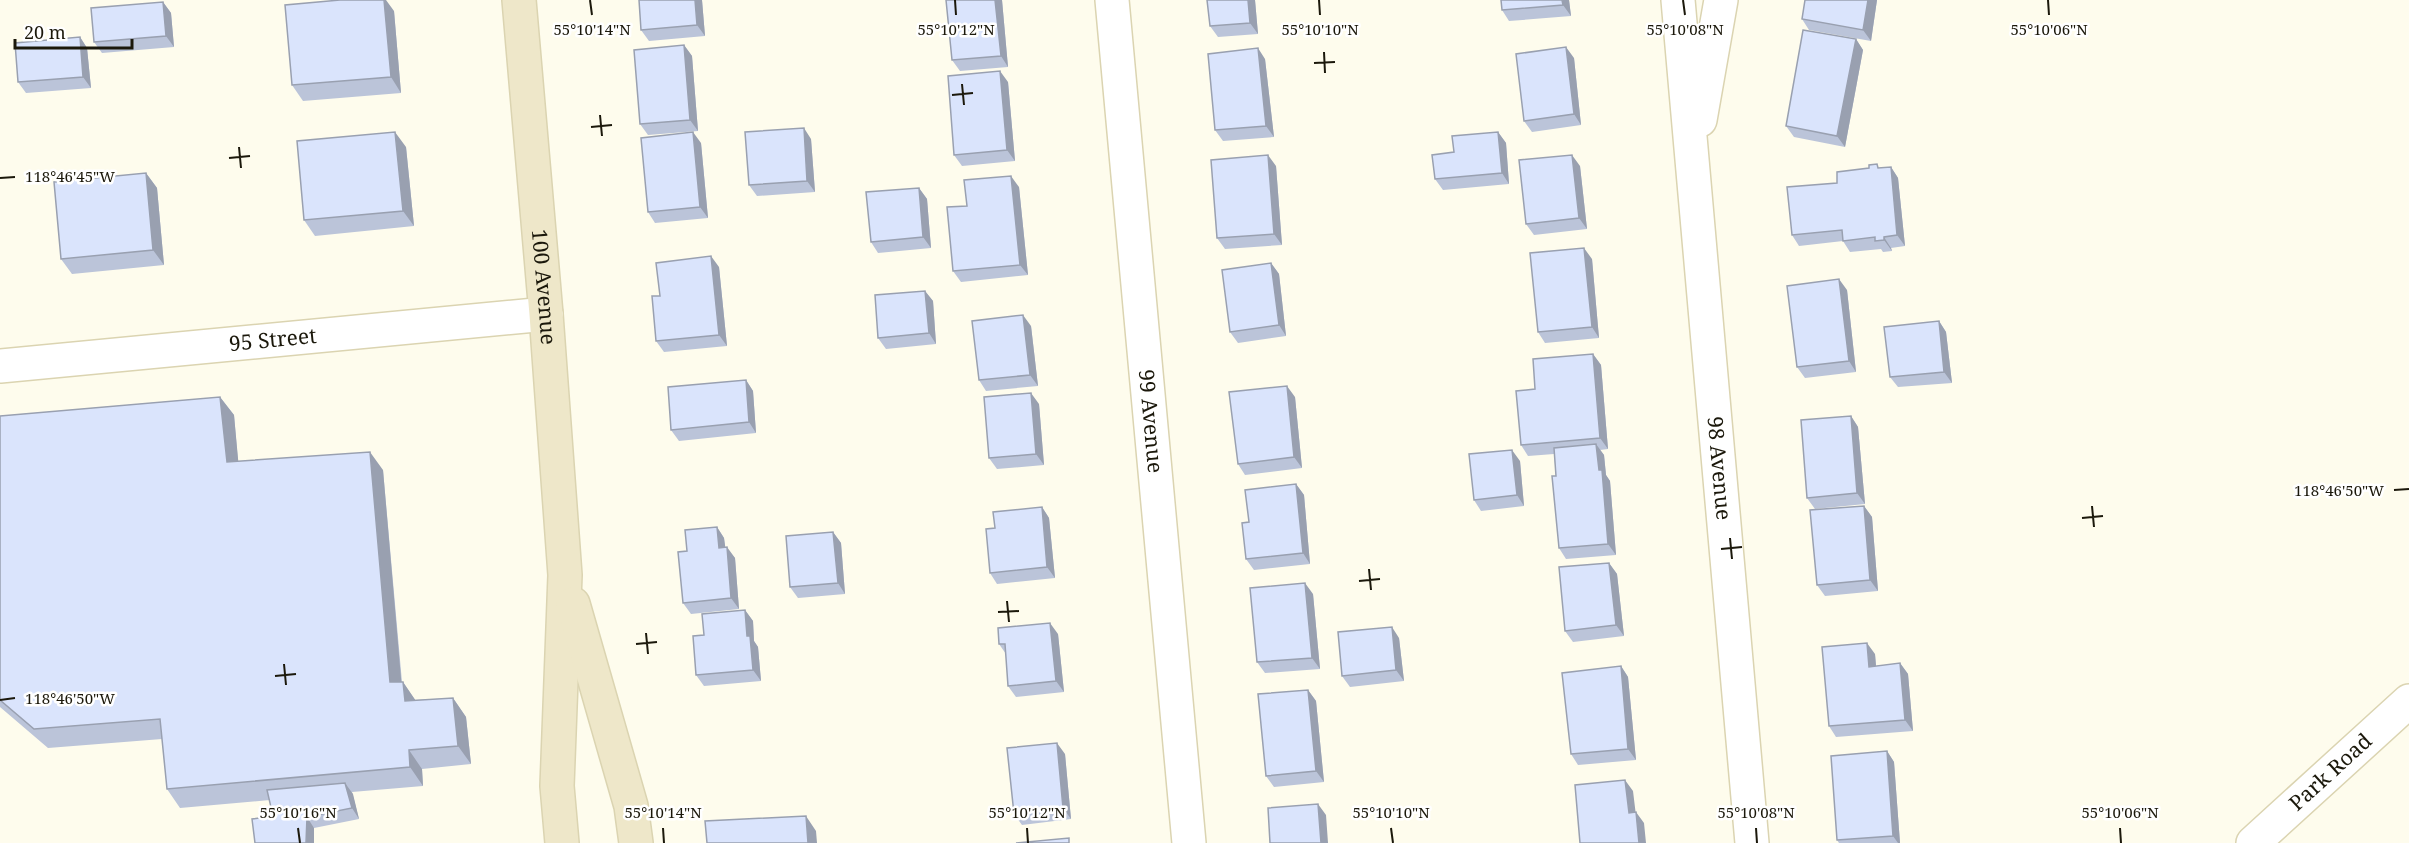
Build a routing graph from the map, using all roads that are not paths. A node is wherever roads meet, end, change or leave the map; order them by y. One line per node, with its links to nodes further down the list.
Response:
1 (519, 0): 6 (main road, 100 Avenue)
2 (1112, 0): 12 (street, 99 Avenue)
3 (1678, 0): 5 (street, 98 Avenue)
4 (1721, 0): 5 (street, 98 Avenue)
5 (1692, 163): 13 (street, 98 Avenue)
6 (546, 314): 7 (street, 95 Street); 8 (main road, 100 Avenue)
7 (0, 366)
8 (565, 575): 10 (main road, 100 Avenue); 11 (main road, 100 Avenue)
9 (2409, 701): 14 (street, Park Road)
10 (562, 843)
11 (636, 843)
12 (1190, 843)
13 (1752, 843)
14 (2253, 843)

